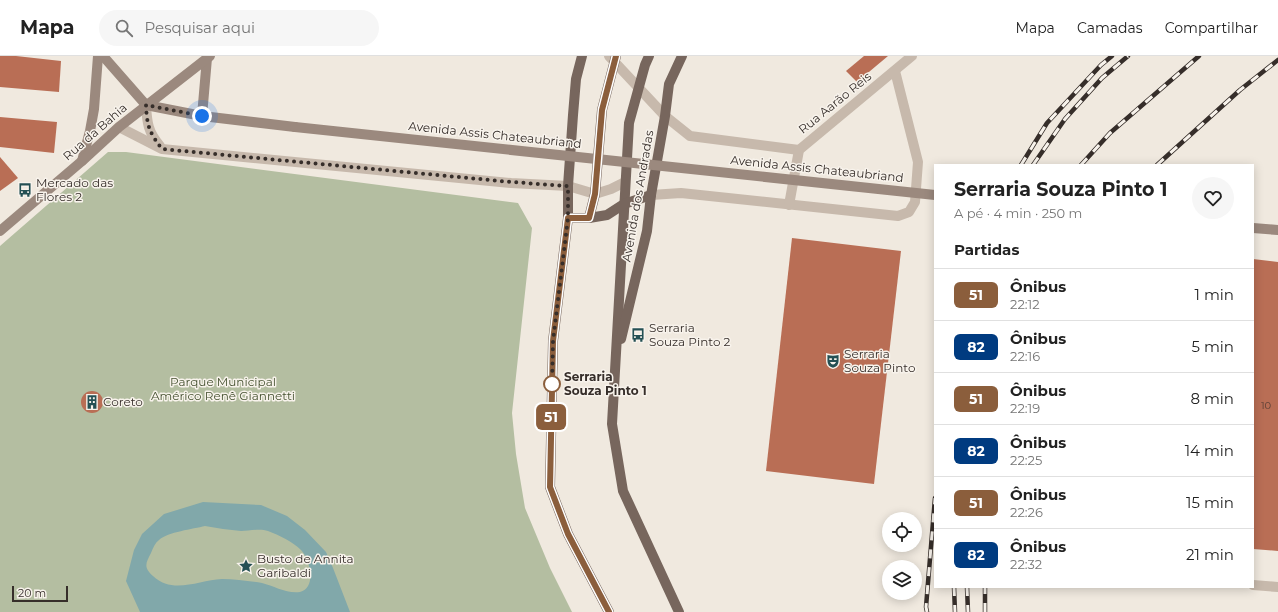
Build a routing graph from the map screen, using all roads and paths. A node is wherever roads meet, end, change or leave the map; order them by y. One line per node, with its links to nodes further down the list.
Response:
1 (98, 56): 17 (street)
2 (103, 56): 11 (street)
3 (582, 56): 19 (main road)
4 (649, 56): 10 (main road, Avenida dos Andradas)
5 (682, 56): 13 (main road, Avenida dos Andradas)
6 (912, 56): 9 (street, Rua Aarão Reis)
7 (208, 57): 11 (street, Rua da Bahia); 12 (street)
8 (613, 58): 10 (street, Avenida Assis Chateaubriand); 20 (main road)
9 (895, 71): 16 (street, Rua Aarão Reis); 24 (street, Avenida Assis Chateaubriand)
10 (639, 88): 13 (street, Avenida Assis Chateaubriand); 18 (main road, Avenida dos Andradas)
11 (146, 105): 12 (street, Avenida Assis Chateaubriand); 14 (street, Rua da Bahia); 15 (street)
12 (202, 116): 21 (street, Avenida Assis Chateaubriand, bridge)
13 (665, 116): 16 (street, Avenida Assis Chateaubriand); 22 (main road, Avenida dos Andradas)
14 (119, 127): 15 (street); 17 (street, Rua da Bahia)
15 (162, 149): 19 (street)
16 (799, 150): 24 (street, Rua Aarão Reis)
17 (82, 160): 29 (street, Rua da Bahia)
18 (625, 182): 20 (street); 23 (main road, Avenida dos Andradas)
19 (568, 186): 20 (street); 25 (main road)
20 (595, 194): 26 (main road)
21 (934, 194)
22 (651, 195): 23 (main road); 24 (street, Avenida Assis Chateaubriand); 30 (main road, Avenida dos Andradas)
23 (624, 204): 26 (main road); 30 (main road, Avenida dos Andradas)
24 (789, 205)
25 (568, 218): 26 (main road); 33 (main road)
26 (589, 218)
27 (1254, 228): 28 (street)
28 (1278, 230)
29 (0, 231)
30 (615, 364): 34 (main road, Avenida dos Andradas)
31 (1254, 585): 32 (street)
32 (1278, 587)
33 (609, 612)
34 (680, 612)

